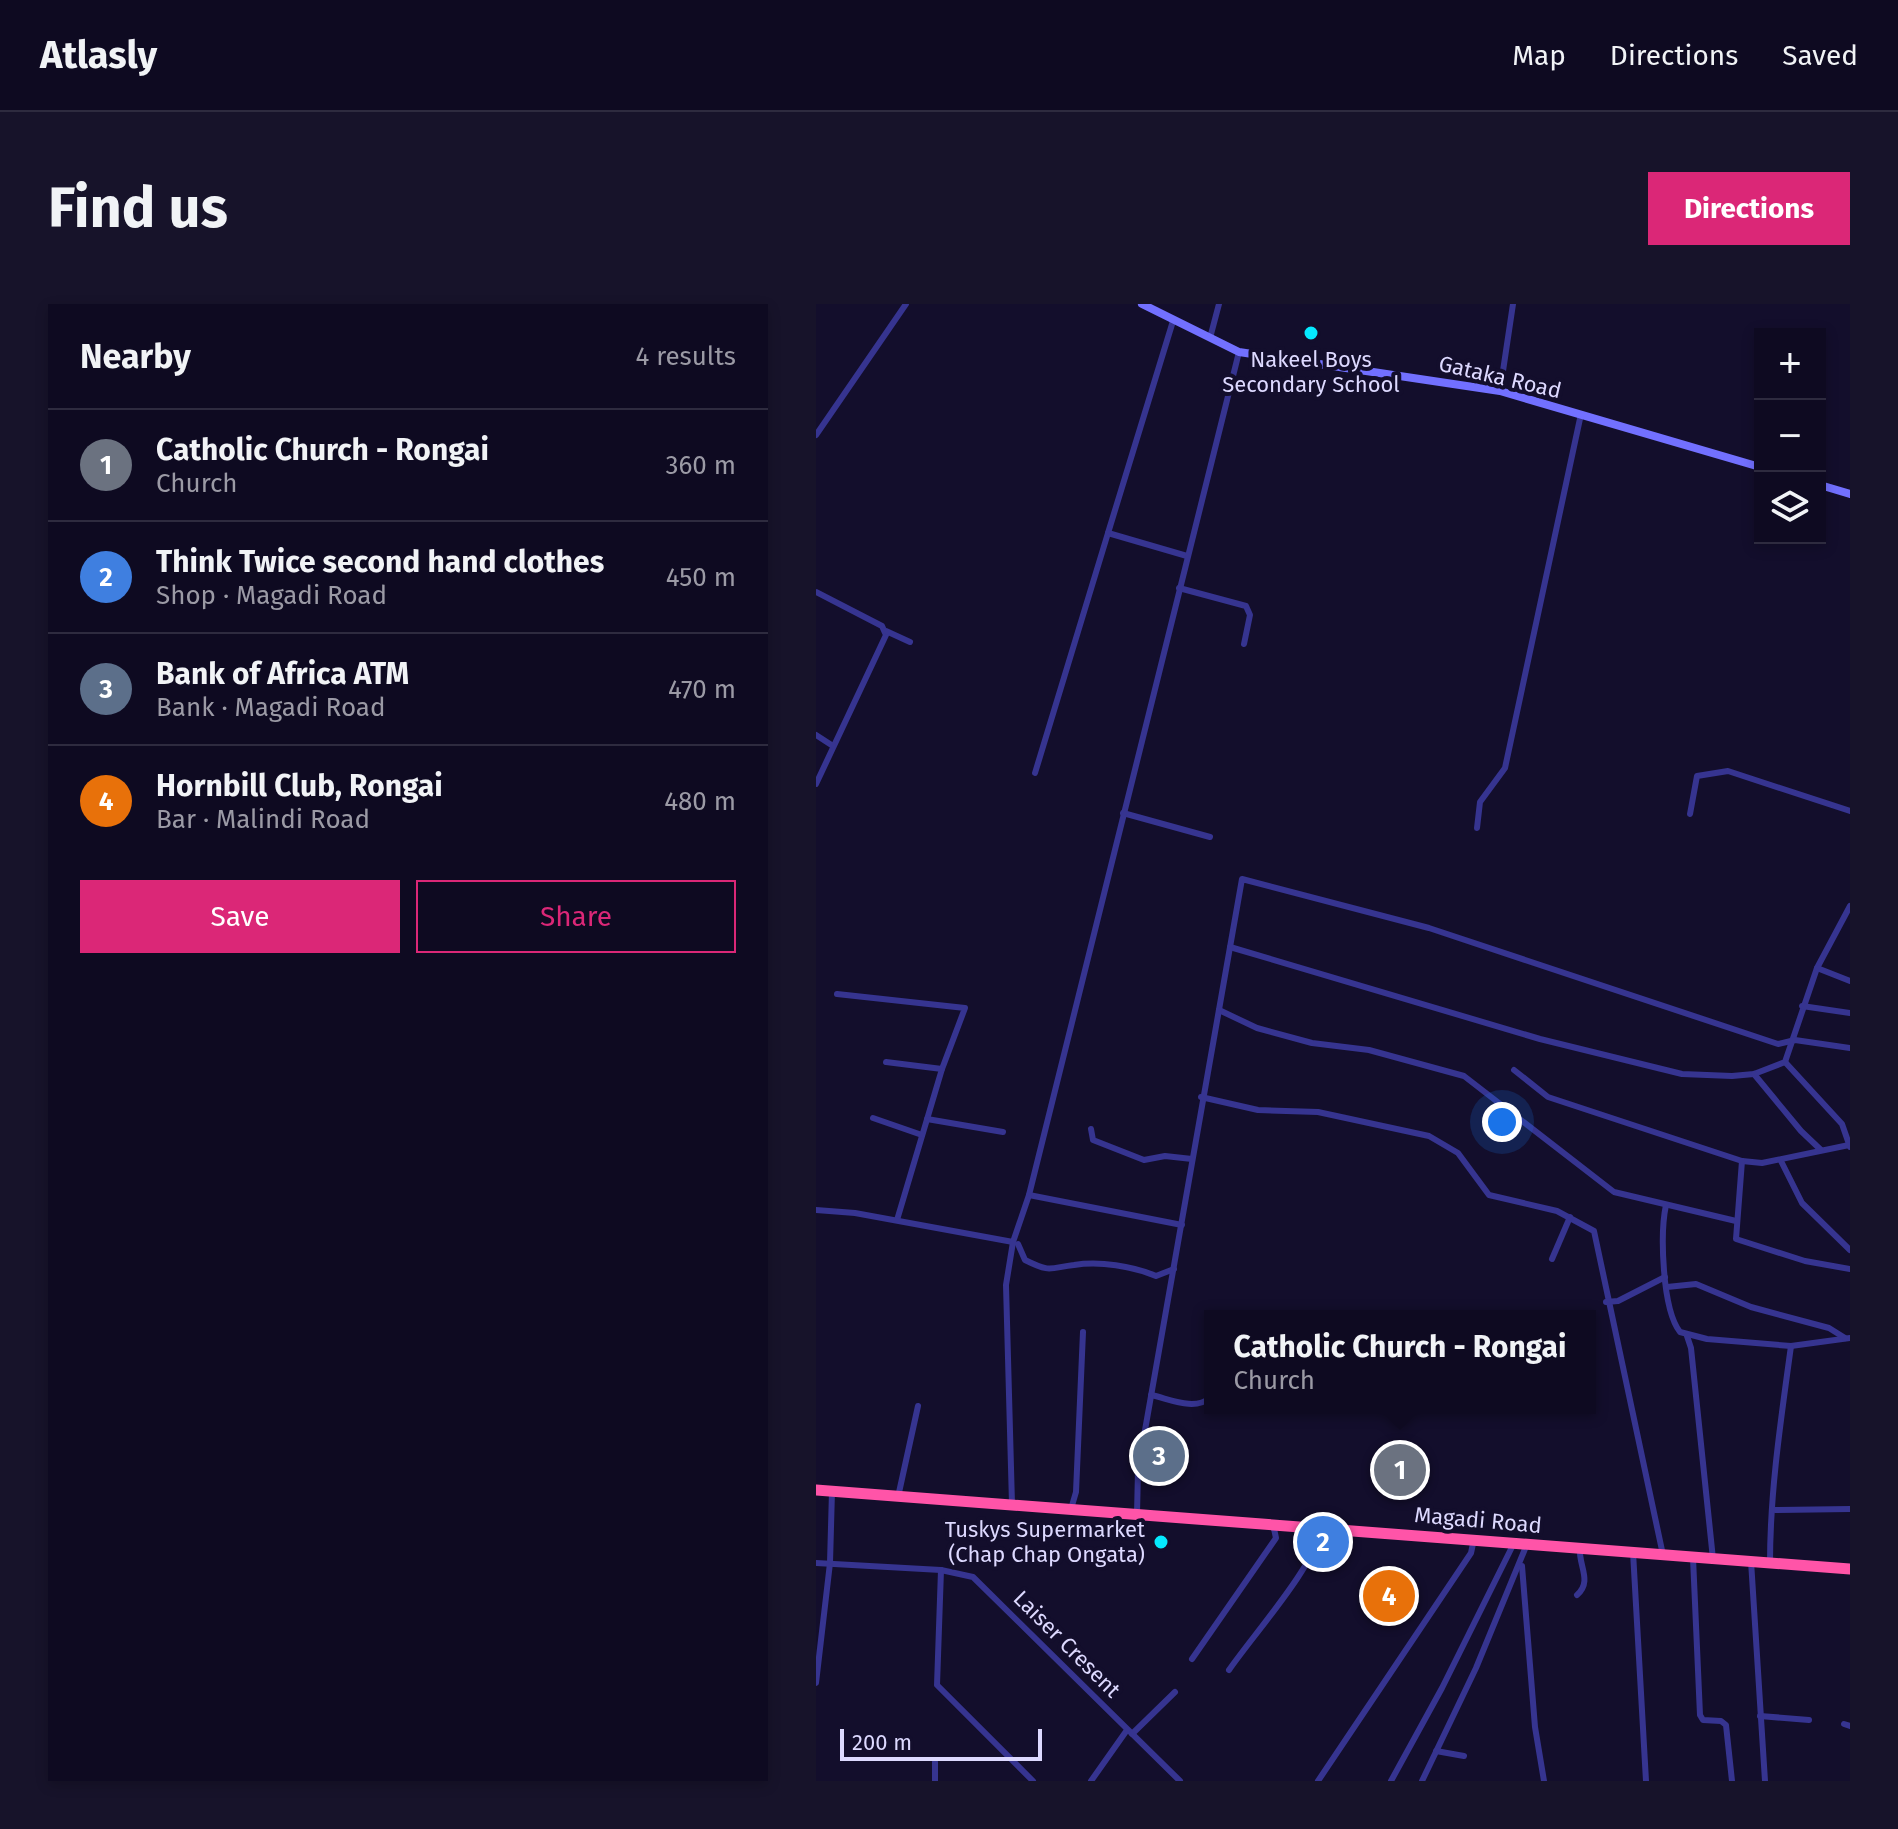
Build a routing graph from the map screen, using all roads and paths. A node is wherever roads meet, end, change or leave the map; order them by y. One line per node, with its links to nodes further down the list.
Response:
1 (906, 304): 10 (street)
2 (1142, 304): 5 (street, Gataka Road)
3 (1219, 304): 6 (street)
4 (1513, 304): 8 (street)
5 (1173, 321): 6 (street, Gataka Road); 14 (street)
6 (1210, 338): 7 (street, Gataka Road)
7 (1239, 352): 8 (street, Gataka Road); 15 (street)
8 (1500, 391): 9 (street, Gataka Road)
9 (1581, 414): 11 (street, Gataka Road); 28 (street)
10 (816, 435)
11 (1754, 465)
12 (1826, 487): 13 (street)
13 (1850, 494)
14 (1108, 533): 15 (street); 23 (street)
15 (1187, 556): 16 (street)
16 (1179, 588): 20 (street); 26 (street)
17 (816, 592): 18 (street)
18 (886, 631): 19 (street); 22 (street)
19 (910, 642)
20 (1244, 644)
21 (816, 735): 22 (street)
22 (833, 746): 24 (street)
23 (1035, 773)
24 (816, 784)
25 (1850, 811): 27 (street)
26 (1123, 813): 29 (street); 56 (street)
27 (1690, 814)
28 (1477, 828)
29 (1210, 837)
30 (1850, 906): 32 (street)
31 (1230, 947): 36 (street); 38 (street); 44 (street)
32 (1817, 968): 33 (street); 35 (street)
33 (1850, 981)
34 (837, 994): 42 (street)
35 (1802, 1006): 37 (street); 38 (street)
36 (1219, 1010): 45 (street); 57 (street)
37 (1850, 1013)
38 (1795, 1040): 39 (street); 41 (street)
39 (1850, 1048)
40 (886, 1062): 42 (street)
41 (1785, 1062): 44 (street); 51 (street)
42 (942, 1069): 47 (street)
43 (1514, 1070): 54 (street)
44 (1754, 1074): 52 (street)
45 (1201, 1097): 53 (street); 59 (street)
46 (873, 1118): 50 (street)
47 (927, 1119): 49 (street); 50 (street)
48 (1091, 1129): 53 (street)
49 (1003, 1132)
50 (922, 1135): 60 (street)
51 (1850, 1146): 52 (street)
52 (1821, 1150): 55 (street)
53 (1192, 1159): 62 (street)
54 (1742, 1161): 55 (street); 61 (street)
55 (1781, 1161): 64 (street)
56 (1029, 1195): 62 (street); 63 (street)
57 (1666, 1205): 61 (street); 68 (street)
58 (816, 1210): 60 (street)
59 (1570, 1217): 65 (street); 70 (street)
60 (897, 1220): 63 (street)
61 (1736, 1221): 67 (street)
62 (1182, 1225): 66 (street)
63 (1016, 1243): 66 (street); 81 (street)
64 (1850, 1250)
65 (1552, 1259)
66 (1174, 1269): 75 (street)
67 (1850, 1269)
68 (1665, 1277): 69 (street); 70 (street)
69 (1667, 1287): 72 (street); 73 (street)
70 (1606, 1302): 93 (street)
71 (1083, 1332): 82 (street)
72 (1687, 1336): 74 (street); 95 (street)
73 (1847, 1338): 74 (street)
74 (1791, 1346): 84 (street)
75 (1151, 1395): 76 (street); 85 (street)
76 (1204, 1403)
77 (918, 1406): 80 (street)
78 (816, 1490): 79 (highway, Magadi Road)
79 (832, 1491): 80 (highway, Magadi Road); 99 (street)
80 (898, 1497): 81 (highway, Magadi Road)
81 (1012, 1504): 82 (highway, Magadi Road)
82 (1071, 1509): 85 (highway, Magadi Road)
83 (1850, 1509): 84 (street)
84 (1775, 1510): 100 (street)
85 (1137, 1514): 86 (highway, Magadi Road)
86 (1273, 1524): 87 (highway, Magadi Road); 105 (street)
87 (1322, 1527): 88 (highway, Magadi Road); 106 (street)
88 (1474, 1539): 89 (highway, Magadi Road); 119 (street)
89 (1514, 1543): 90 (highway, Magadi Road); 120 (street)
90 (1527, 1544): 91 (highway, Magadi Road); 96 (street)
91 (1580, 1548): 92 (highway, Magadi Road); 103 (street)
92 (1633, 1552): 93 (highway, Magadi Road); 123 (street)
93 (1663, 1555): 94 (highway, Magadi Road)
94 (1693, 1558): 95 (highway, Magadi Road); 124 (street)
95 (1713, 1559): 97 (highway, Magadi Road)
96 (1522, 1561): 112 (street); 122 (street)
97 (1751, 1561): 100 (highway, Magadi Road); 109 (street)
98 (816, 1563): 99 (street, Laiser Cresent)
99 (830, 1563): 102 (street, Laiser Cresent); 104 (street)
100 (1770, 1563): 101 (highway, Magadi Road)
101 (1850, 1569)
102 (941, 1570): 111 (street, Laiser Cresent); 116 (street)
103 (1577, 1595)
104 (820, 1613): 107 (street)
105 (1192, 1659)
106 (1229, 1670)
107 (816, 1683)
108 (1175, 1692): 111 (street)
109 (1760, 1716): 110 (street); 125 (street)
110 (1809, 1720)
111 (1129, 1732): 117 (street); 118 (street, Laiser Cresent)
112 (1436, 1751): 113 (street); 121 (street)
113 (1464, 1756)
114 (935, 1762): 115 (street)
115 (935, 1781)
116 (1033, 1781)
117 (1091, 1781)
118 (1180, 1781)
119 (1318, 1781)
120 (1391, 1781)
121 (1422, 1781)
122 (1544, 1781)
123 (1646, 1781)
124 (1732, 1781)
125 (1765, 1781)

